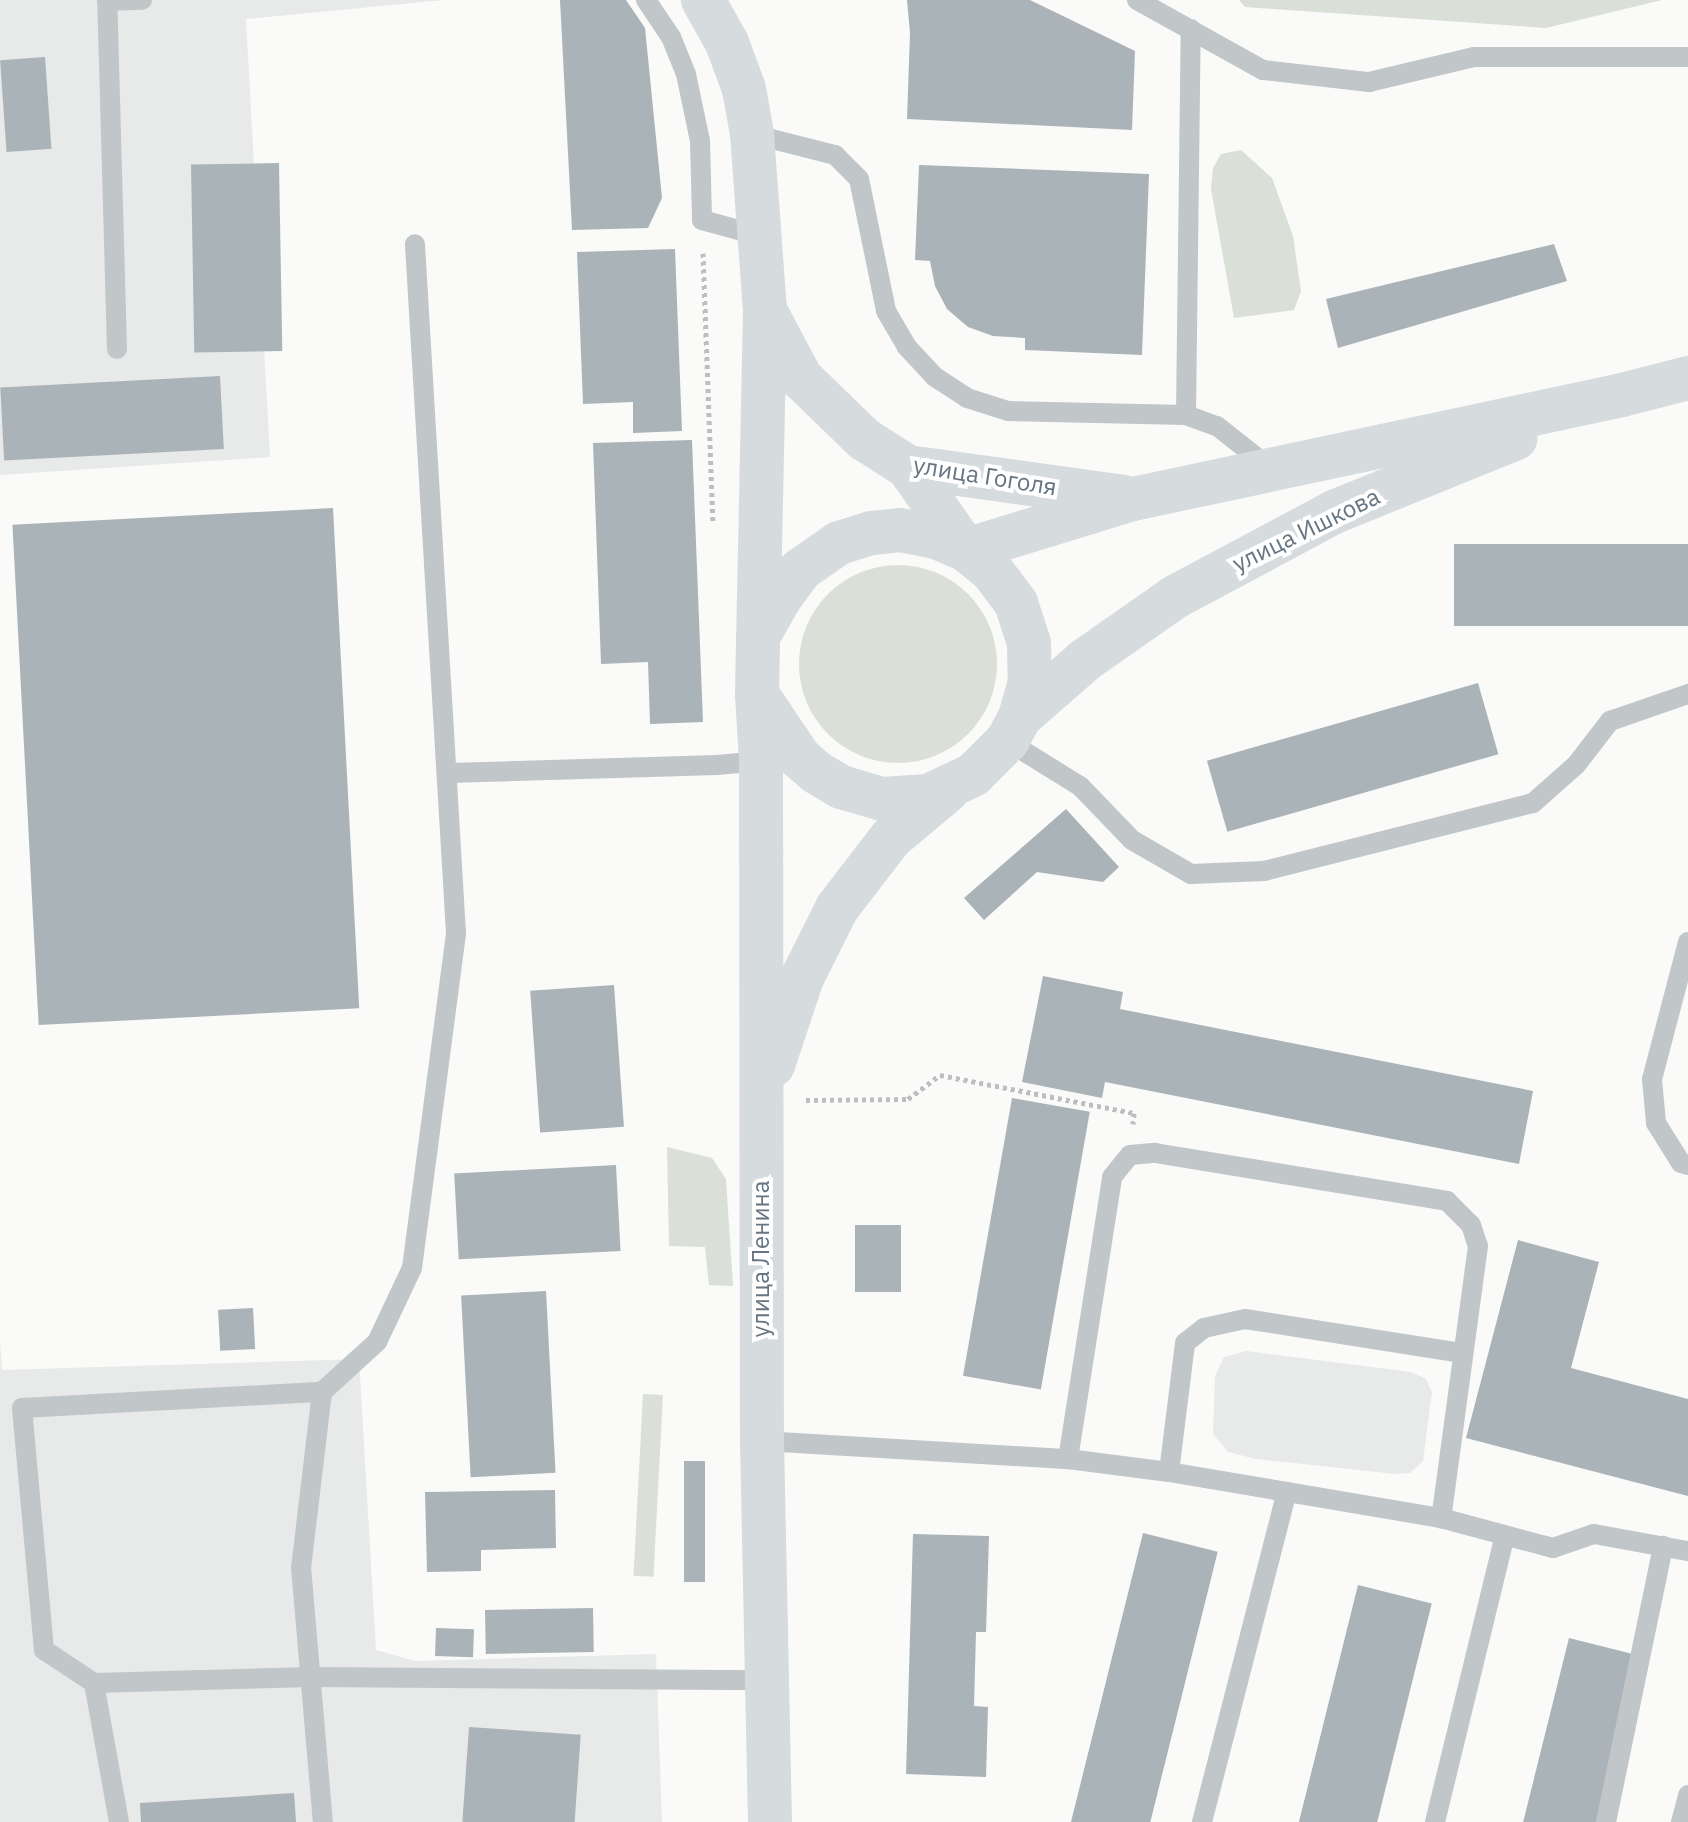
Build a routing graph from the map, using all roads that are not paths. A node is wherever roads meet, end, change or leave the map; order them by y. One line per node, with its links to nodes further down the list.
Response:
1 (142, 0): 11 (lane)
2 (646, 0): 8 (lane)
3 (703, 0): 7 (street, улица Гоголя)
4 (1137, 0): 5 (lane)
5 (1191, 29): 6 (lane); 14 (lane)
6 (1688, 57)
7 (752, 134): 8 (street, улица Гоголя); 14 (lane)
8 (760, 236): 10 (street, улица Гоголя)
9 (415, 244): 24 (lane)
10 (765, 310): 15 (street, улица Гоголя); 19 (street, улица Гоголя)
11 (117, 349)
12 (1688, 378): 13 (street, улица Ишкова)
13 (1622, 395): 16 (street, улица Ишкова); 22 (street, улица Ишкова)
14 (1186, 415): 16 (lane)
15 (908, 467): 17 (street, улица Гоголя); 18 (street)
16 (1272, 469): 17 (street, улица Ишкова)
17 (1133, 499): 18 (street, улица Ишкова)
18 (966, 550): 19 (street); 22 (street)
19 (758, 638): 21 (street)
20 (1688, 694): 22 (lane)
21 (757, 695): 23 (street, улица Ленина); 25 (street)
22 (1014, 729): 25 (street)
23 (761, 761): 24 (lane); 27 (street, улица Ленина)
24 (449, 773): 30 (lane)
25 (948, 789): 27 (street)
26 (1688, 942): 28 (lane)
27 (760, 1101): 31 (street, улица Ленина)
28 (1688, 1165)
29 (1462, 1353): 32 (lane); 33 (lane); 35 (lane)
30 (322, 1392): 39 (lane); 41 (lane)
31 (762, 1441): 32 (lane); 40 (street, улица Ленина)
32 (1068, 1459): 33 (lane)
33 (1169, 1472): 34 (lane)
34 (1287, 1492): 35 (lane); 46 (lane)
35 (1441, 1518): 36 (lane)
36 (1505, 1535): 37 (lane); 47 (lane)
37 (1663, 1546): 38 (lane); 48 (lane)
38 (1688, 1551)
39 (311, 1677): 40 (lane); 41 (lane); 44 (lane)
40 (767, 1680): 45 (street, улица Ленина)
41 (94, 1683): 43 (lane)
42 (1688, 1795): 49 (lane)
43 (119, 1822)
44 (323, 1822)
45 (770, 1822)
46 (1202, 1822)
47 (1435, 1822)
48 (1606, 1822)
49 (1681, 1822)

